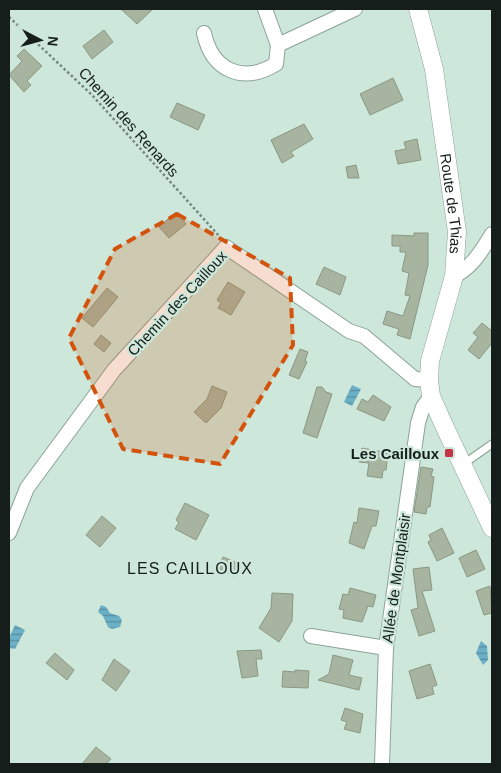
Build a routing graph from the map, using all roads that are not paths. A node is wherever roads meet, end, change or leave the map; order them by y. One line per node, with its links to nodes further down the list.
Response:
1 (265, 9): 5 (street)
2 (355, 9): 5 (street)
3 (418, 9): 7 (street, Route de Thias)
4 (204, 33): 5 (street)
5 (278, 45)
6 (492, 234): 7 (street)
7 (454, 276): 8 (street, Route de Thias)
8 (430, 388): 10 (street); 12 (street, Chemin des Cailloux); 14 (street, Allée de Montplaisir)
9 (492, 444): 10 (lane)
10 (462, 464): 11 (street)
11 (492, 528)
12 (9, 533)
13 (311, 636): 14 (street)
14 (386, 648): 15 (street, Allée de Montplaisir)
15 (382, 764)

